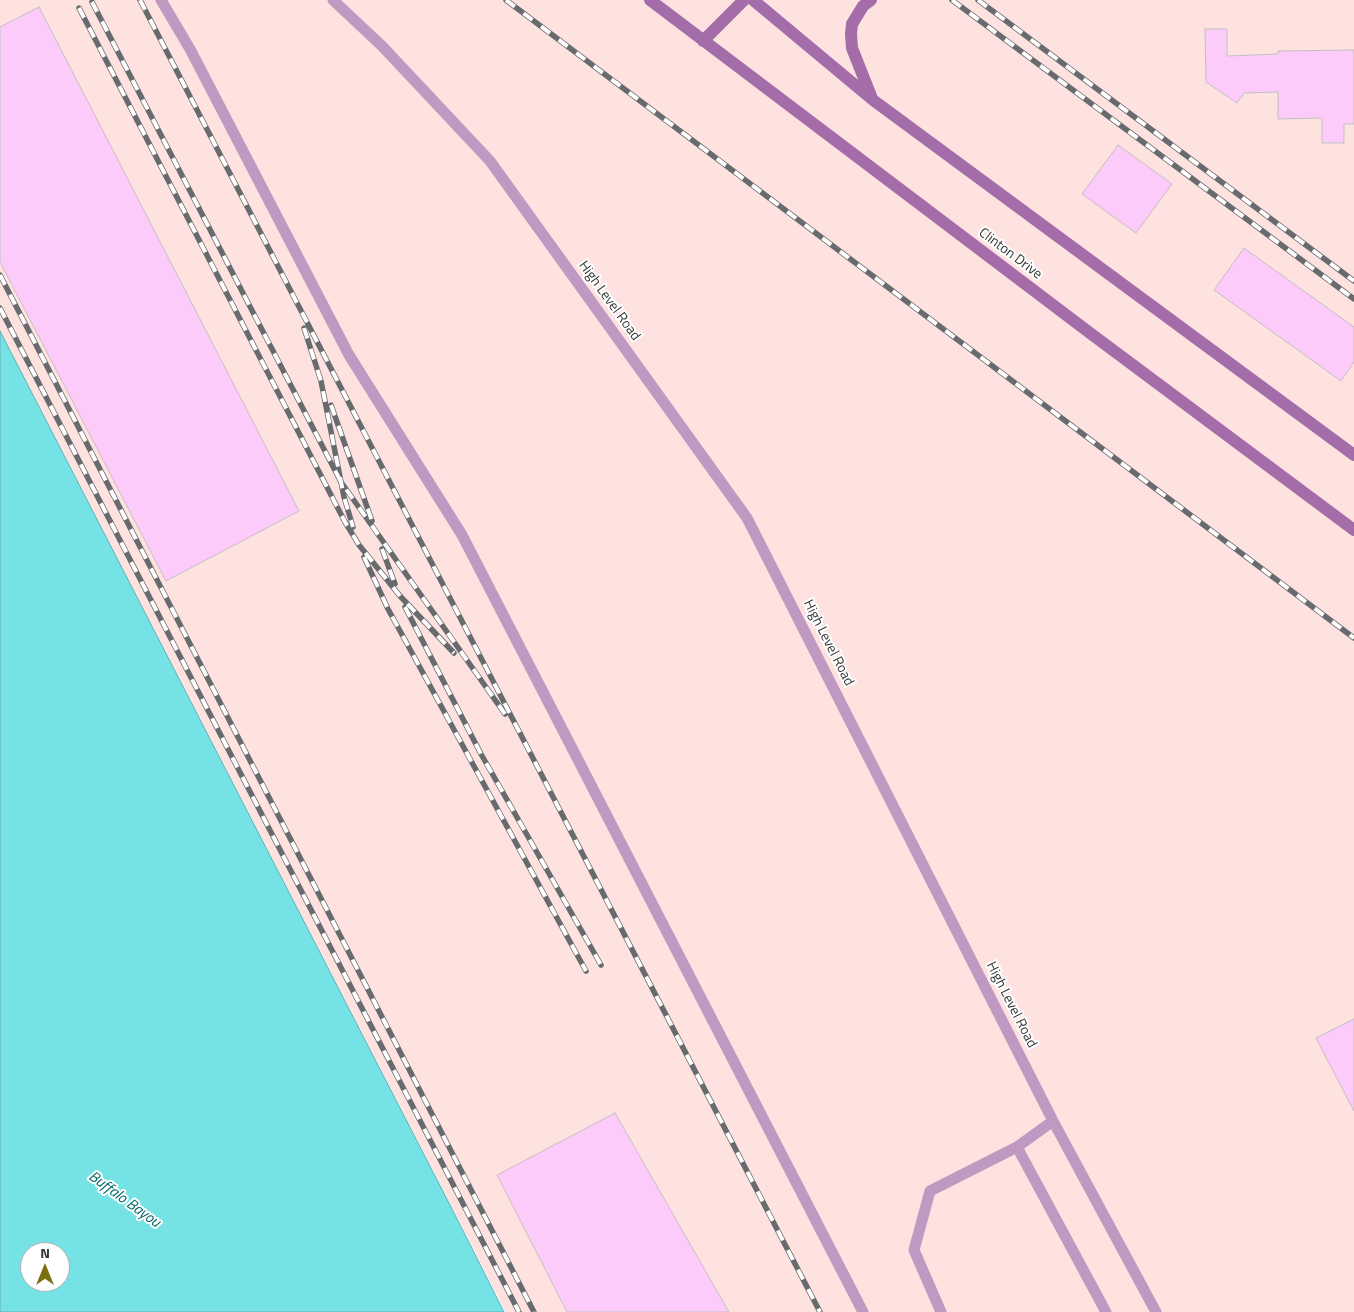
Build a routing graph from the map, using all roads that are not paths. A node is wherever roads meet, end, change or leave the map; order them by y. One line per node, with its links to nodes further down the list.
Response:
1 (161, 0): 13 (lane)
2 (334, 0): 11 (lane, High Level Road)
3 (650, 0): 7 (main road, Clinton Drive)
4 (744, 0): 7 (main road)
5 (753, 0): 8 (main road)
6 (871, 0): 8 (main road)
7 (703, 41): 10 (main road, Clinton Drive)
8 (873, 100): 9 (main road)
9 (1354, 455)
10 (1354, 530)
11 (1052, 1121): 12 (lane); 16 (lane, High Level Road)
12 (1017, 1147): 14 (lane); 15 (lane)
13 (863, 1312)
14 (941, 1312)
15 (1106, 1312)
16 (1156, 1312)

